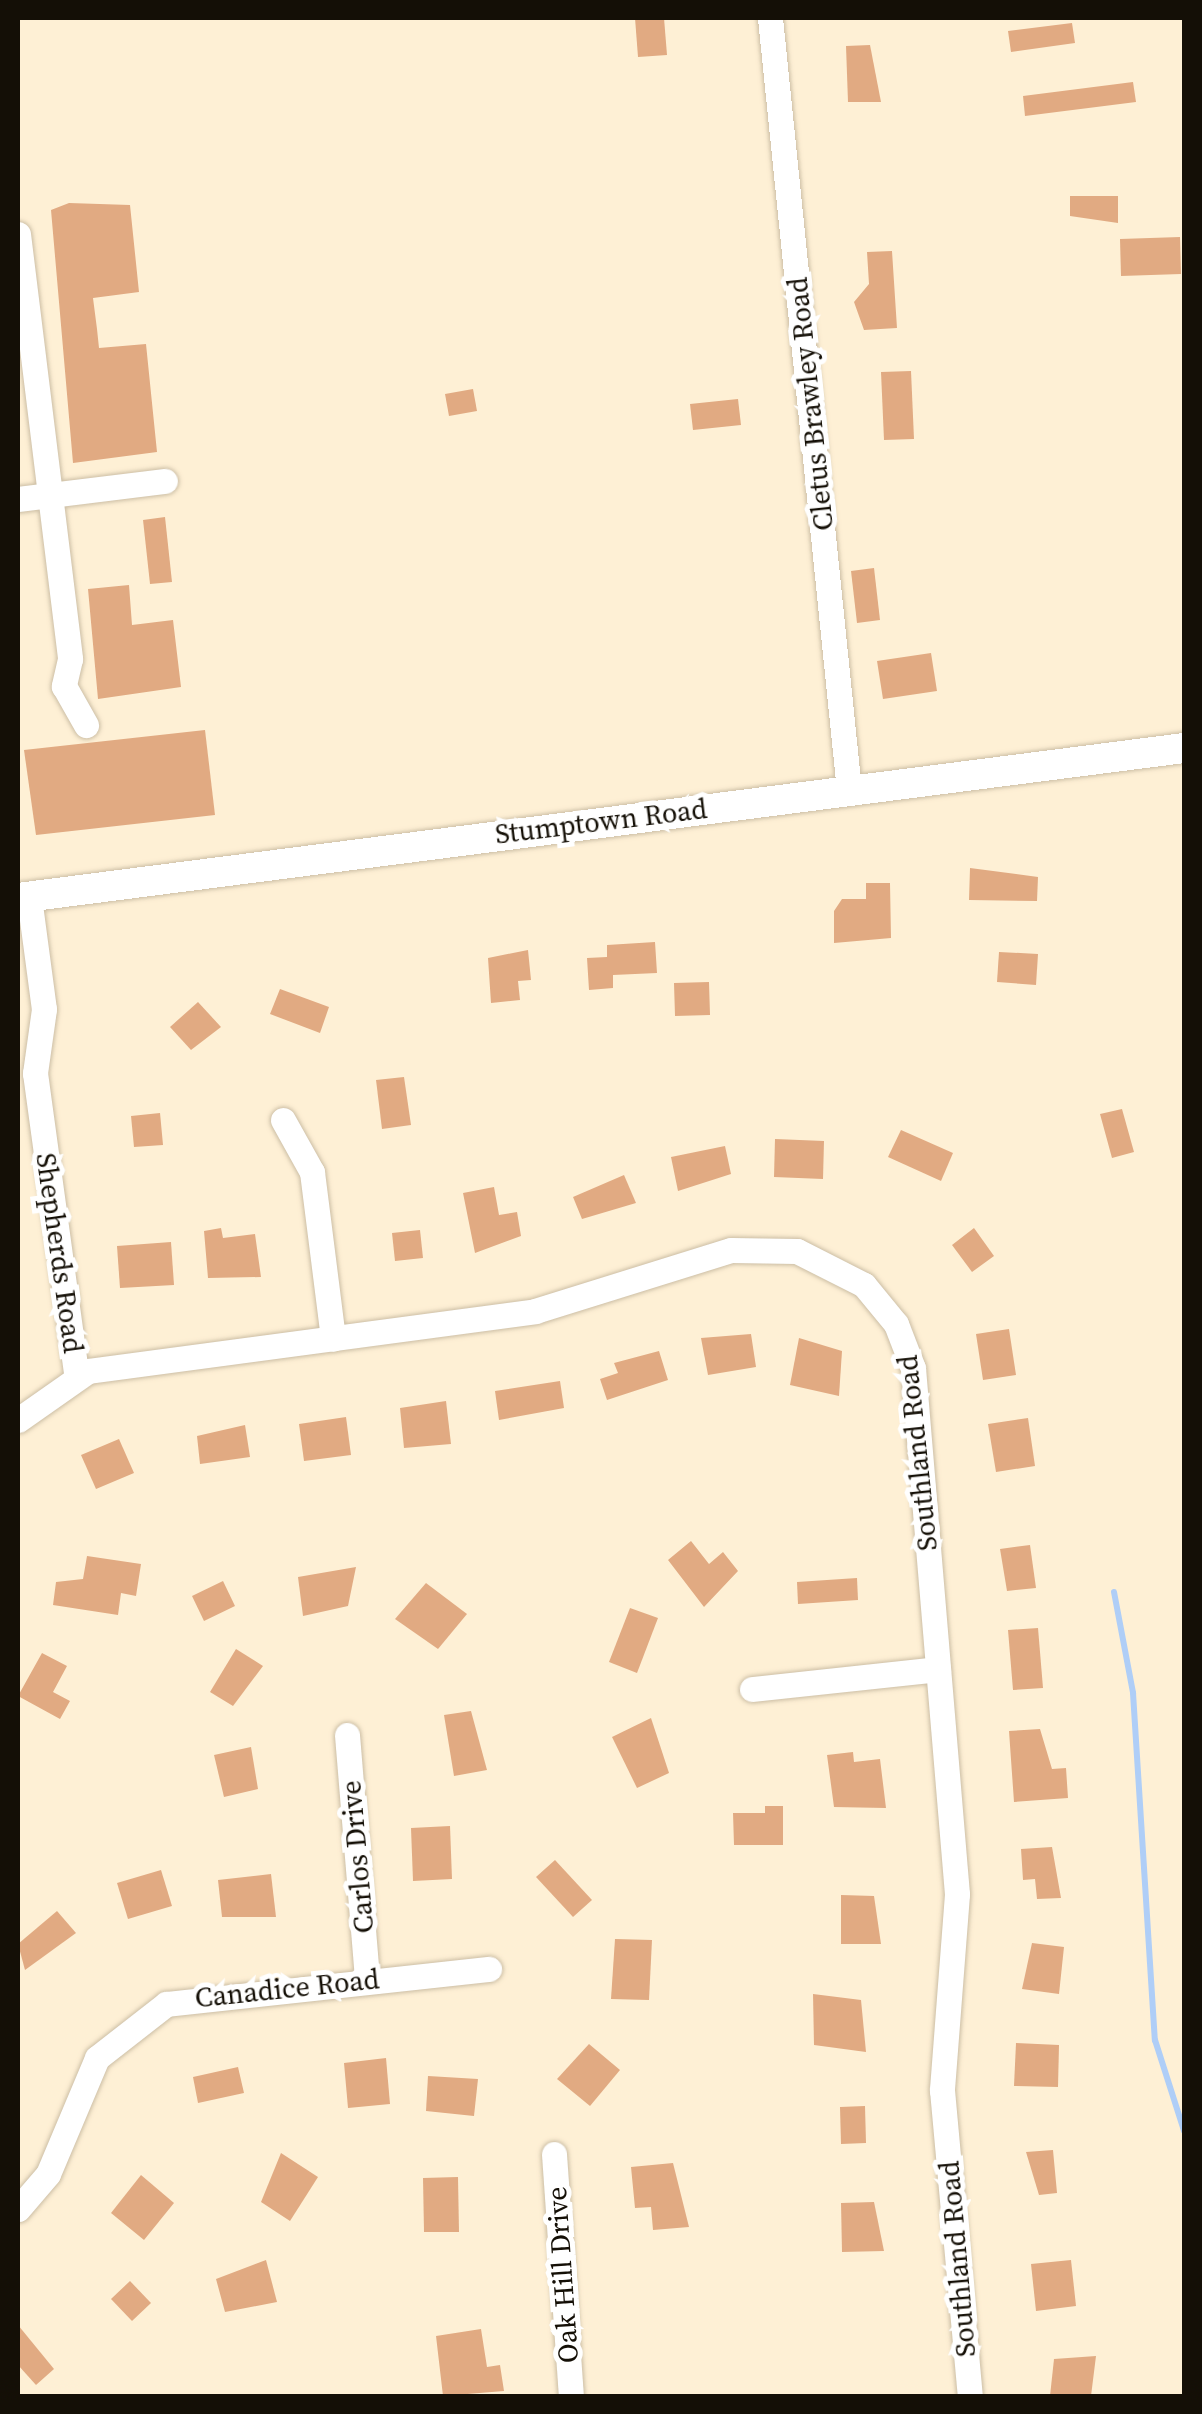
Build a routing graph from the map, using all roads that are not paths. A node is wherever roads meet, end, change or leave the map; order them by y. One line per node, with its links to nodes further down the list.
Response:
1 (770, 18): 9 (street, Cletus Brawley Road)
2 (18, 234): 3 (street)
3 (21, 298): 5 (street)
4 (165, 482): 5 (street)
5 (46, 494): 6 (street); 7 (street)
6 (18, 499)
7 (86, 725)
8 (1184, 748): 9 (street, Stumptown Road)
9 (849, 790): 10 (street, Stumptown Road)
10 (23, 898): 12 (street, Shepherds Road)
11 (18, 1040): 12 (street, Shepherds Road)
12 (35, 1073): 15 (street, Shepherds Road)
13 (283, 1120): 14 (street)
14 (333, 1339): 15 (street, Southland Road); 17 (street, Southland Road)
15 (76, 1374): 16 (street)
16 (18, 1420)
17 (938, 1669): 18 (street); 25 (street, Southland Road)
18 (752, 1689)
19 (346, 1734): 21 (street, Carlos Drive)
20 (489, 1969): 21 (street, Canadice Road)
21 (366, 1980): 23 (street, Canadice Road)
22 (554, 2154): 24 (street, Oak Hill Drive)
23 (18, 2209)
24 (572, 2396)
25 (970, 2396)

